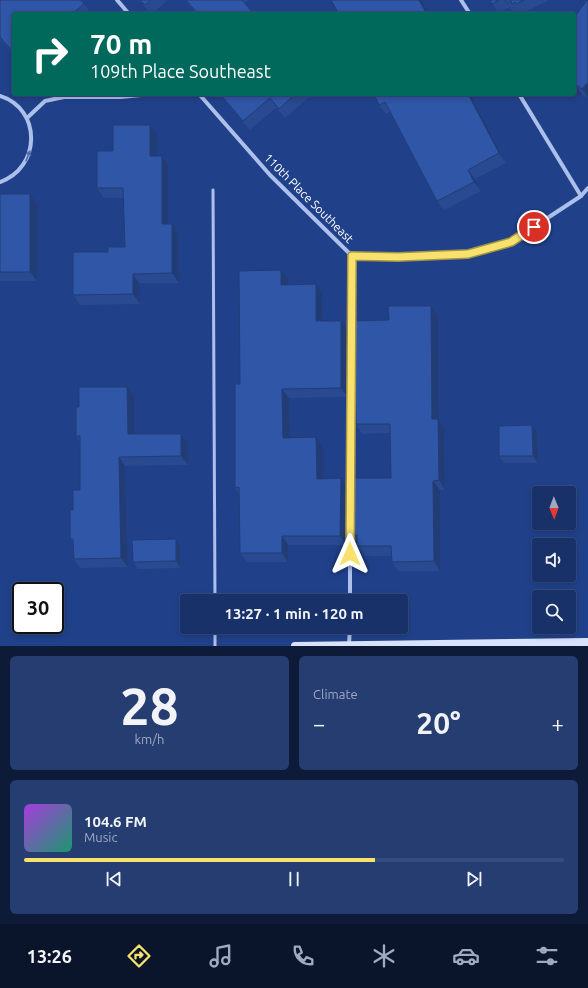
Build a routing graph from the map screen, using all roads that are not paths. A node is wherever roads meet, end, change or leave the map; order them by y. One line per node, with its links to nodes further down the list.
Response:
1 (117, 0): 3 (street)
2 (461, 0): 4 (street)
3 (127, 12)
4 (469, 12)
5 (0, 96): 9 (street)
6 (131, 96): 9 (street)
7 (201, 96): 14 (street, 110th Place Southeast)
8 (520, 96): 13 (street)
9 (26, 118): 10 (street, one-way to 9)
10 (0, 182)
11 (588, 188): 13 (street)
12 (213, 190): 19 (lane)
13 (581, 196): 14 (street)
14 (352, 256): 15 (street, 110th Place Southeast)
15 (351, 326)
16 (351, 381): 17 (street)
17 (350, 491)
18 (350, 530): 20 (street)
19 (215, 594)
20 (350, 594)
21 (215, 634): 24 (lane)
22 (350, 634): 26 (street)
23 (588, 642): 26 (street)
24 (215, 646)
25 (295, 646): 26 (street)
26 (349, 646)

